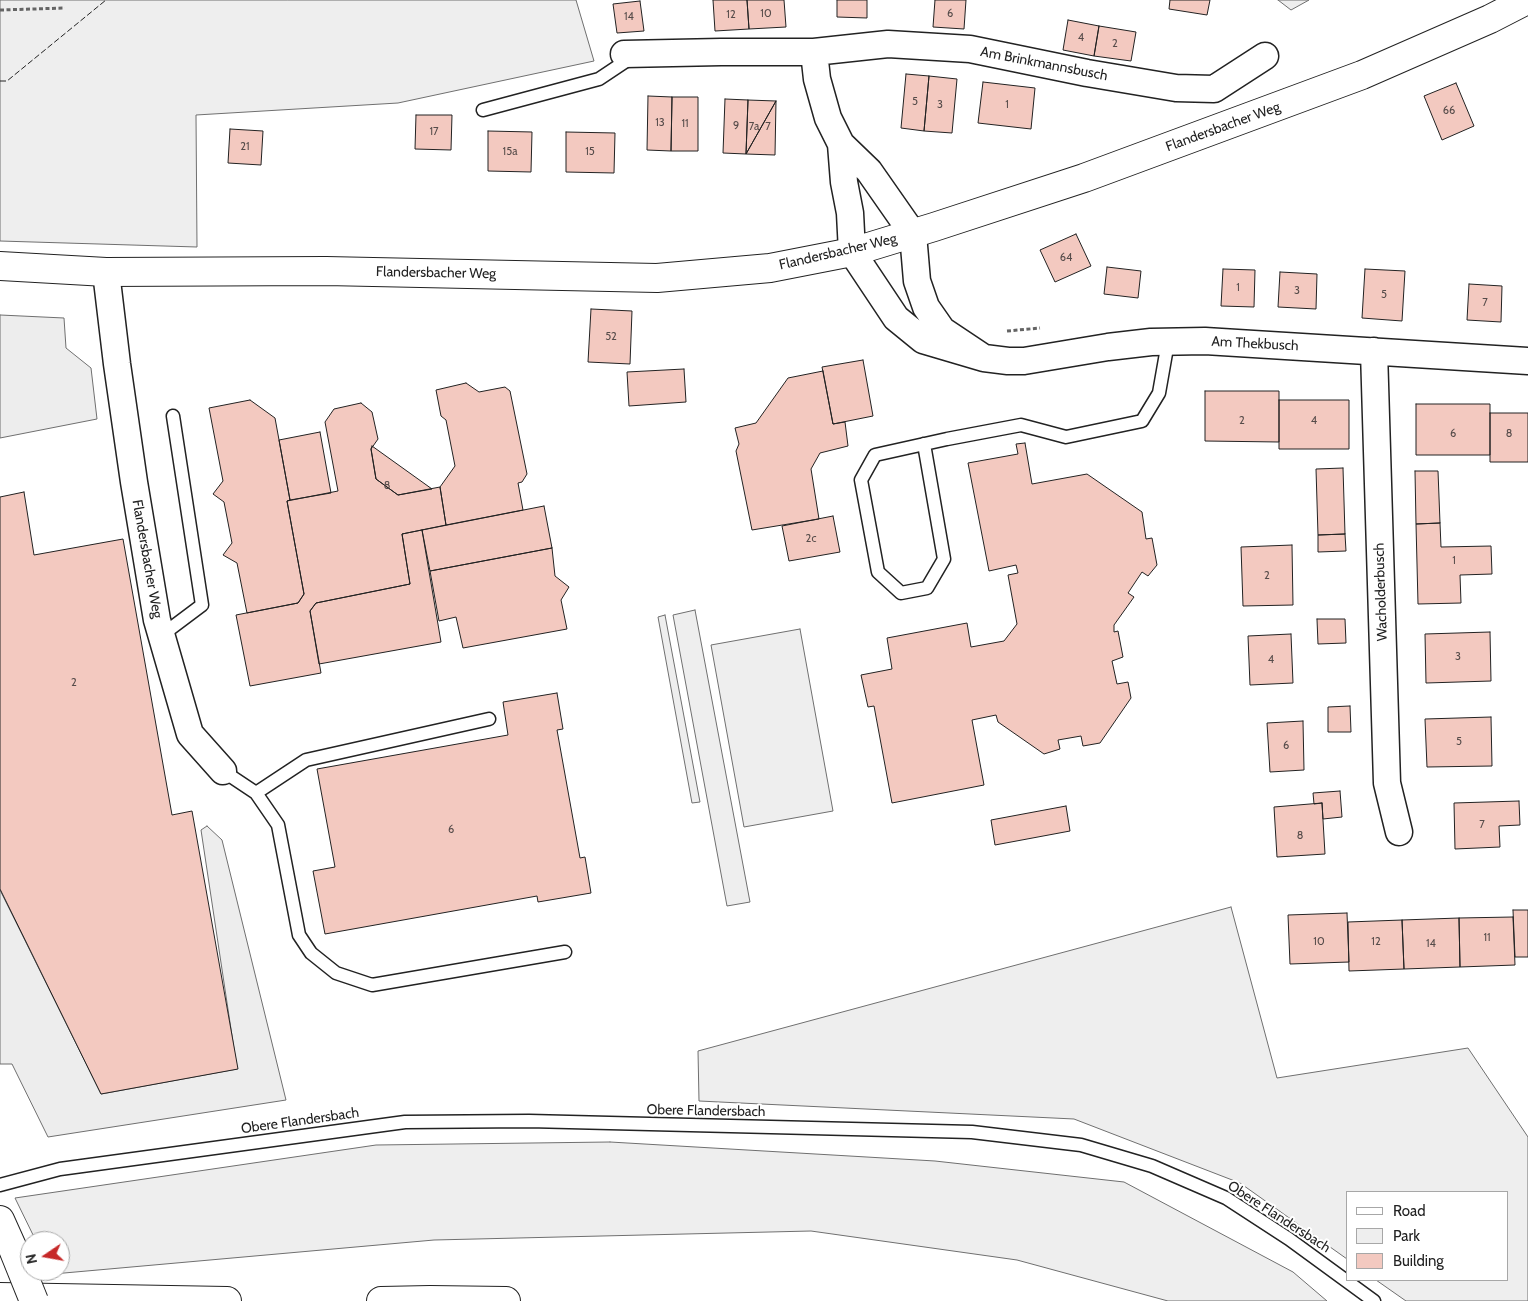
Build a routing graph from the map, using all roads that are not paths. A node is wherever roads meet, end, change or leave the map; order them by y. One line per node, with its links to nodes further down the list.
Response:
1 (1528, 0): 7 (main road, Flandersbacher Weg)
2 (814, 52): 3 (street, Am Brinkmannsbusch); 4 (street, Am Brinkmannsbusch); 6 (street)
3 (630, 54): 5 (lane)
4 (1265, 56)
5 (483, 110)
6 (841, 144): 7 (street); 8 (street)
7 (913, 234): 8 (main road, Flandersbacher Weg); 13 (street, Am Thekbusch)
8 (852, 252): 10 (main road, Flandersbacher Weg); 13 (street, Am Thekbusch)
9 (0, 266): 10 (main road, Flandersbacher Weg)
10 (106, 272): 17 (street, Flandersbacher Weg)
11 (1168, 342): 12 (street, Am Thekbusch); 13 (street, Am Thekbusch); 16 (lane)
12 (1374, 351): 14 (street, Am Thekbusch); 21 (street, Wacholderbusch)
13 (984, 358)
14 (1528, 361)
15 (173, 416): 17 (lane)
16 (924, 444): 16 (lane)
17 (162, 635): 19 (street, Flandersbacher Weg)
18 (489, 719): 20 (lane)
19 (223, 771): 20 (lane)
20 (256, 793): 22 (lane)
21 (1399, 832)
22 (566, 952)
23 (0, 1185): 25 (lane, Obere Flandersbach)
24 (0, 1220): 28 (main road, bridge)
25 (1346, 1281)
26 (1347, 1281): 32 (lane, Obere Flandersbach)
27 (0, 1297): 29 (main road)
28 (34, 1301)
29 (228, 1301)
30 (381, 1301): 31 (main road)
31 (506, 1301)
32 (1374, 1301)

